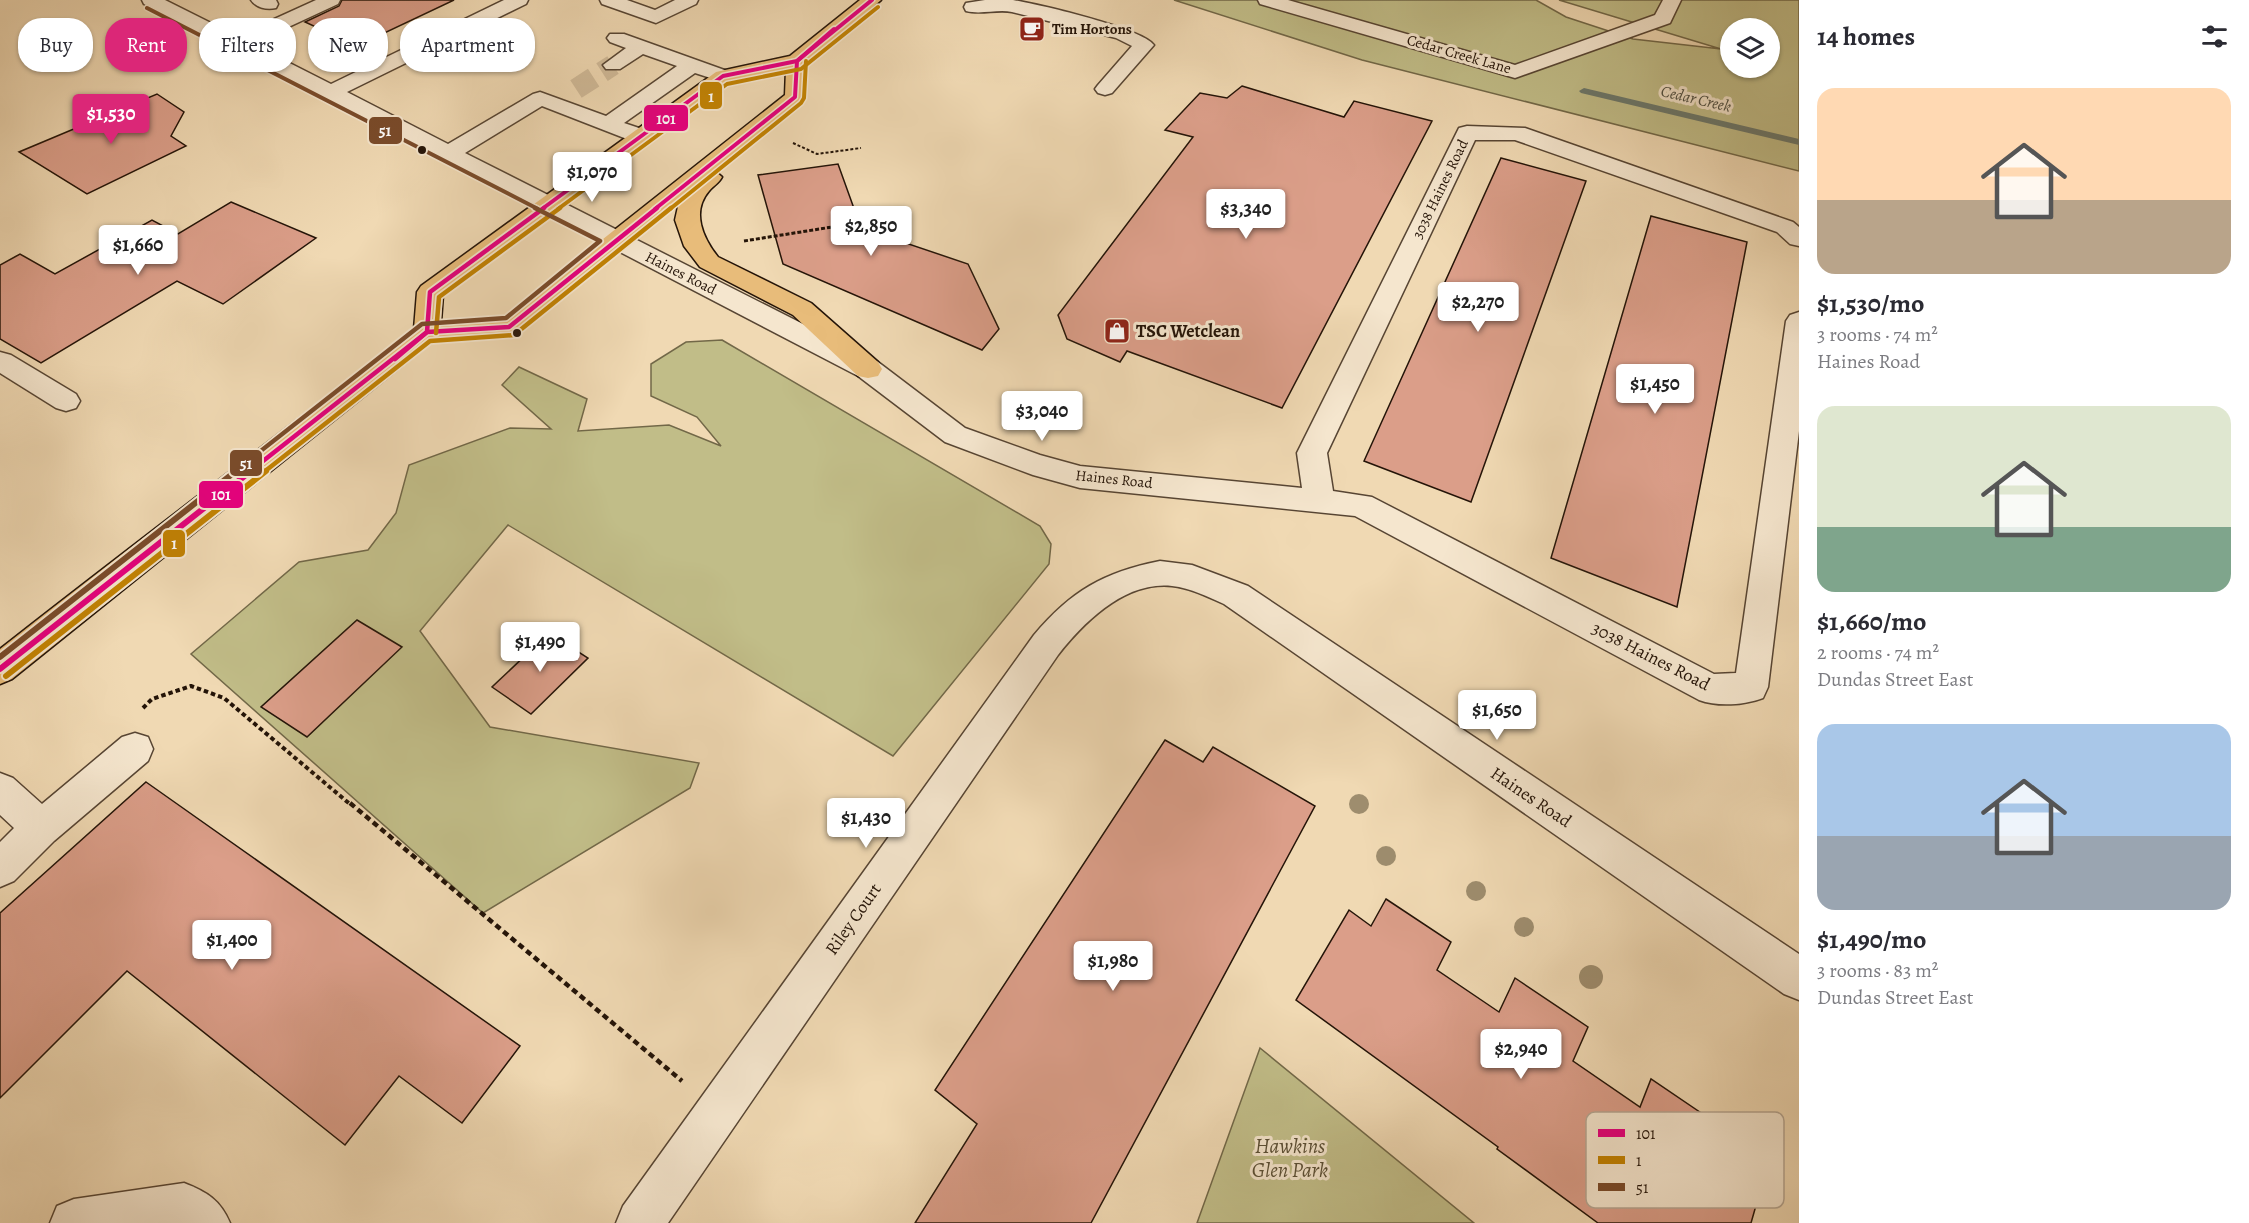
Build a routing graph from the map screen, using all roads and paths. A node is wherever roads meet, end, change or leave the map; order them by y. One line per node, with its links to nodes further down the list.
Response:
1 (151, 0): 11 (street, Haines Road)
2 (331, 0): 10 (street)
3 (519, 0): 23 (street)
4 (609, 0): 5 (street)
5 (689, 0)
6 (872, 0): 15 (main road)
7 (1267, 0): 8 (street, Cedar Creek Lane)
8 (1672, 0)
9 (973, 7): 22 (street)
10 (292, 18)
11 (199, 24)
12 (617, 38): 13 (street)
13 (641, 47): 14 (street); 16 (street)
14 (664, 55): 17 (street); 19 (street)
15 (797, 61): 20 (main road); 30 (main road)
16 (613, 65)
17 (693, 65): 20 (street); 27 (street)
18 (291, 72): 23 (street, Haines Road)
19 (636, 73)
20 (723, 76): 28 (main road)
21 (576, 89): 25 (street)
22 (1105, 89)
23 (331, 92): 32 (street, Haines Road)
24 (600, 97): 26 (street)
25 (554, 104): 26 (street); 32 (street)
26 (578, 112): 27 (street)
27 (608, 124): 28 (street)
28 (640, 136): 33 (main road)
29 (788, 141): 31 (path)
30 (738, 143): 35 (main road); 41 (main road)
31 (861, 148)
32 (449, 153): 33 (street, Haines Road)
33 (548, 204): 35 (street, Haines Road); 39 (main road)
34 (895, 217): 37 (path)
35 (616, 239): 39 (main road); 41 (street, Haines Road)
36 (1799, 239): 44 (street, 3038 Haines Road)
37 (735, 242)
38 (1799, 321): 44 (street, 3038 Haines Road)
39 (427, 332): 46 (main road)
40 (1, 361): 42 (street)
41 (868, 369): 43 (street, Haines Road)
42 (66, 401)
43 (1224, 490): 44 (street, 3038 Haines Road)
44 (1319, 500)
45 (1165, 573): 52 (street, Haines Road); 53 (street, Riley Court)
46 (0, 669)
47 (138, 712): 53 (path)
48 (135, 749): 50 (street)
49 (0, 790): 50 (street)
50 (41, 828): 51 (street)
51 (0, 868)
52 (1799, 979)
53 (717, 1110): 56 (street, Riley Court)
54 (75, 1223): 55 (street)
55 (206, 1223)
56 (640, 1223)

